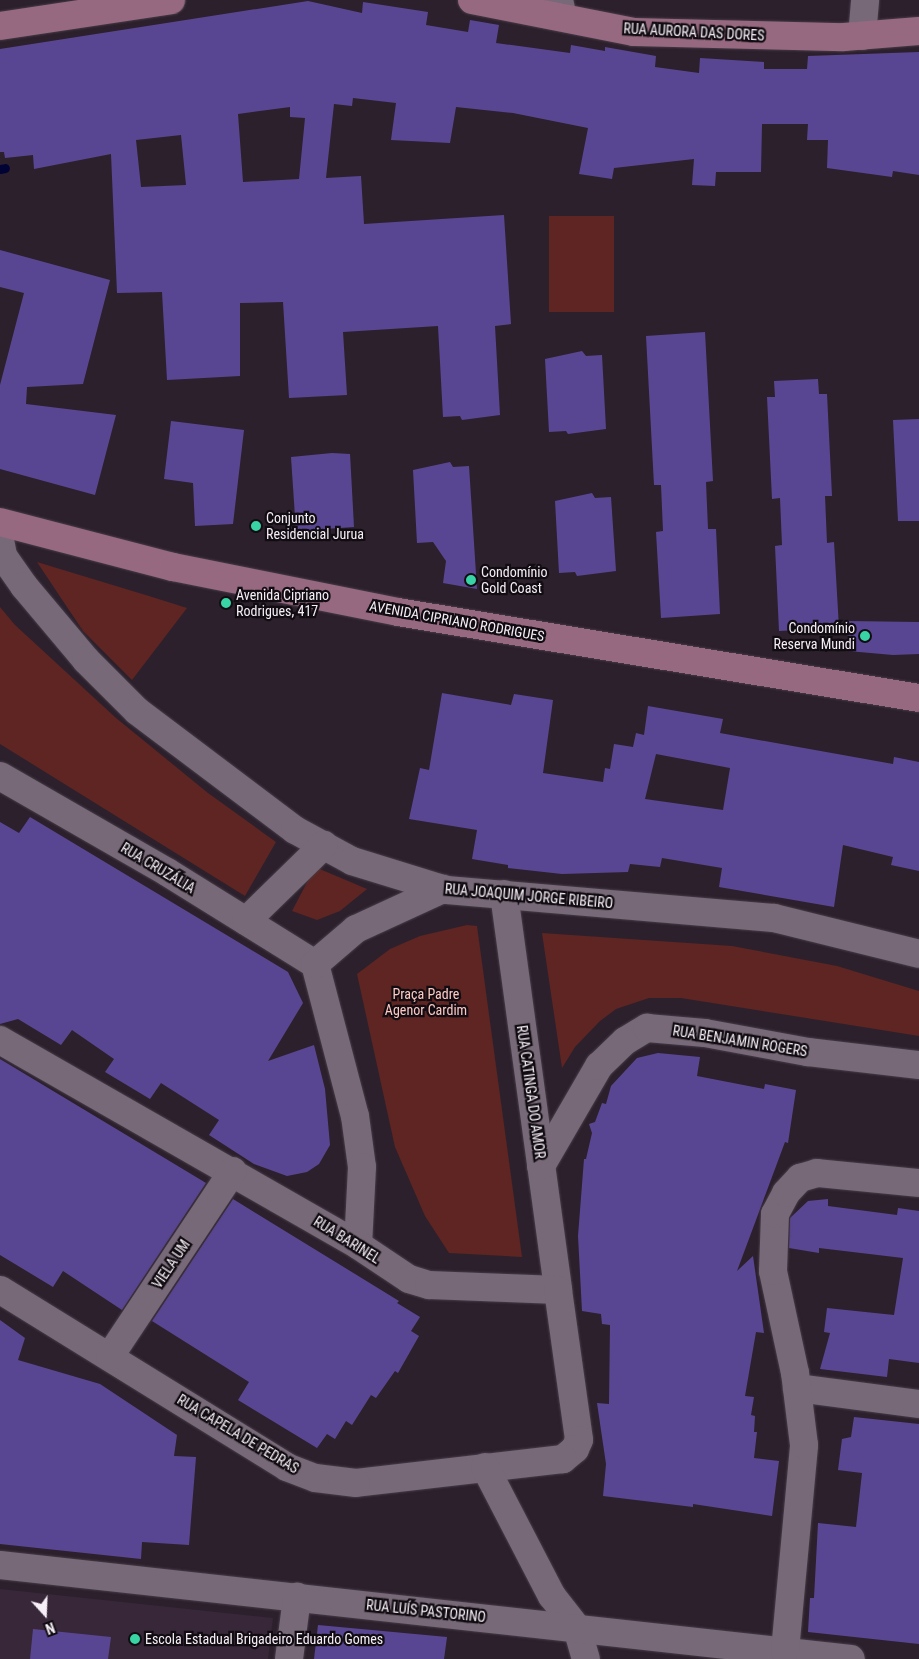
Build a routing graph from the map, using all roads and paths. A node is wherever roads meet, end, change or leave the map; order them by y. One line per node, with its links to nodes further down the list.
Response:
1 (171, 0): 5 (main road)
2 (472, 0): 4 (main road, RUA AURORA DAS DORES)
3 (865, 0): 7 (street)
4 (561, 9): 7 (main road, RUA AURORA DAS DORES)
5 (0, 26)
6 (919, 31): 7 (main road, RUA AURORA DAS DORES)
7 (862, 36)
8 (0, 522): 10 (main road, AVENIDA CIPRIANO RODRIGUES)
9 (0, 540): 12 (street, RUA JOAQUIM JORGE RIBEIRO)
10 (919, 698)
11 (0, 776): 15 (street, RUA CRUZÁLIA)
12 (324, 846): 13 (street, RUA JOAQUIM JORGE RIBEIRO); 15 (street)
13 (442, 889): 14 (street, RUA JOAQUIM JORGE RIBEIRO); 17 (street)
14 (504, 894): 16 (street, RUA JOAQUIM JORGE RIBEIRO); 20 (street, RUA CATINGA DO AMOR)
15 (246, 922): 17 (street, RUA CRUZÁLIA)
16 (919, 954)
17 (315, 964): 23 (street)
18 (0, 1040): 21 (street, RUA BARINEL)
19 (919, 1065): 20 (street, RUA BENJAMIN ROGERS)
20 (541, 1166): 25 (street, RUA CATINGA DO AMOR)
21 (233, 1172): 23 (street, RUA BARINEL); 26 (street, VIELA UM)
22 (919, 1183): 27 (street)
23 (358, 1245): 25 (street, RUA BARINEL)
24 (0, 1290): 26 (street, RUA CAPELA DE PEDRAS)
25 (558, 1290): 29 (street, RUA CAPELA DE PEDRAS)
26 (110, 1356): 29 (street, RUA CAPELA DE PEDRAS)
27 (797, 1388): 28 (street); 33 (street)
28 (919, 1404)
29 (485, 1467): 32 (street)
30 (0, 1565): 31 (street, RUA LUÍS PASTORINO)
31 (297, 1597): 32 (street, RUA LUÍS PASTORINO); 34 (street)
32 (577, 1628): 33 (street, RUA LUÍS PASTORINO); 35 (street)
33 (785, 1652): 36 (street, RUA LUÍS PASTORINO)
34 (290, 1659)
35 (586, 1659)
36 (851, 1659)

